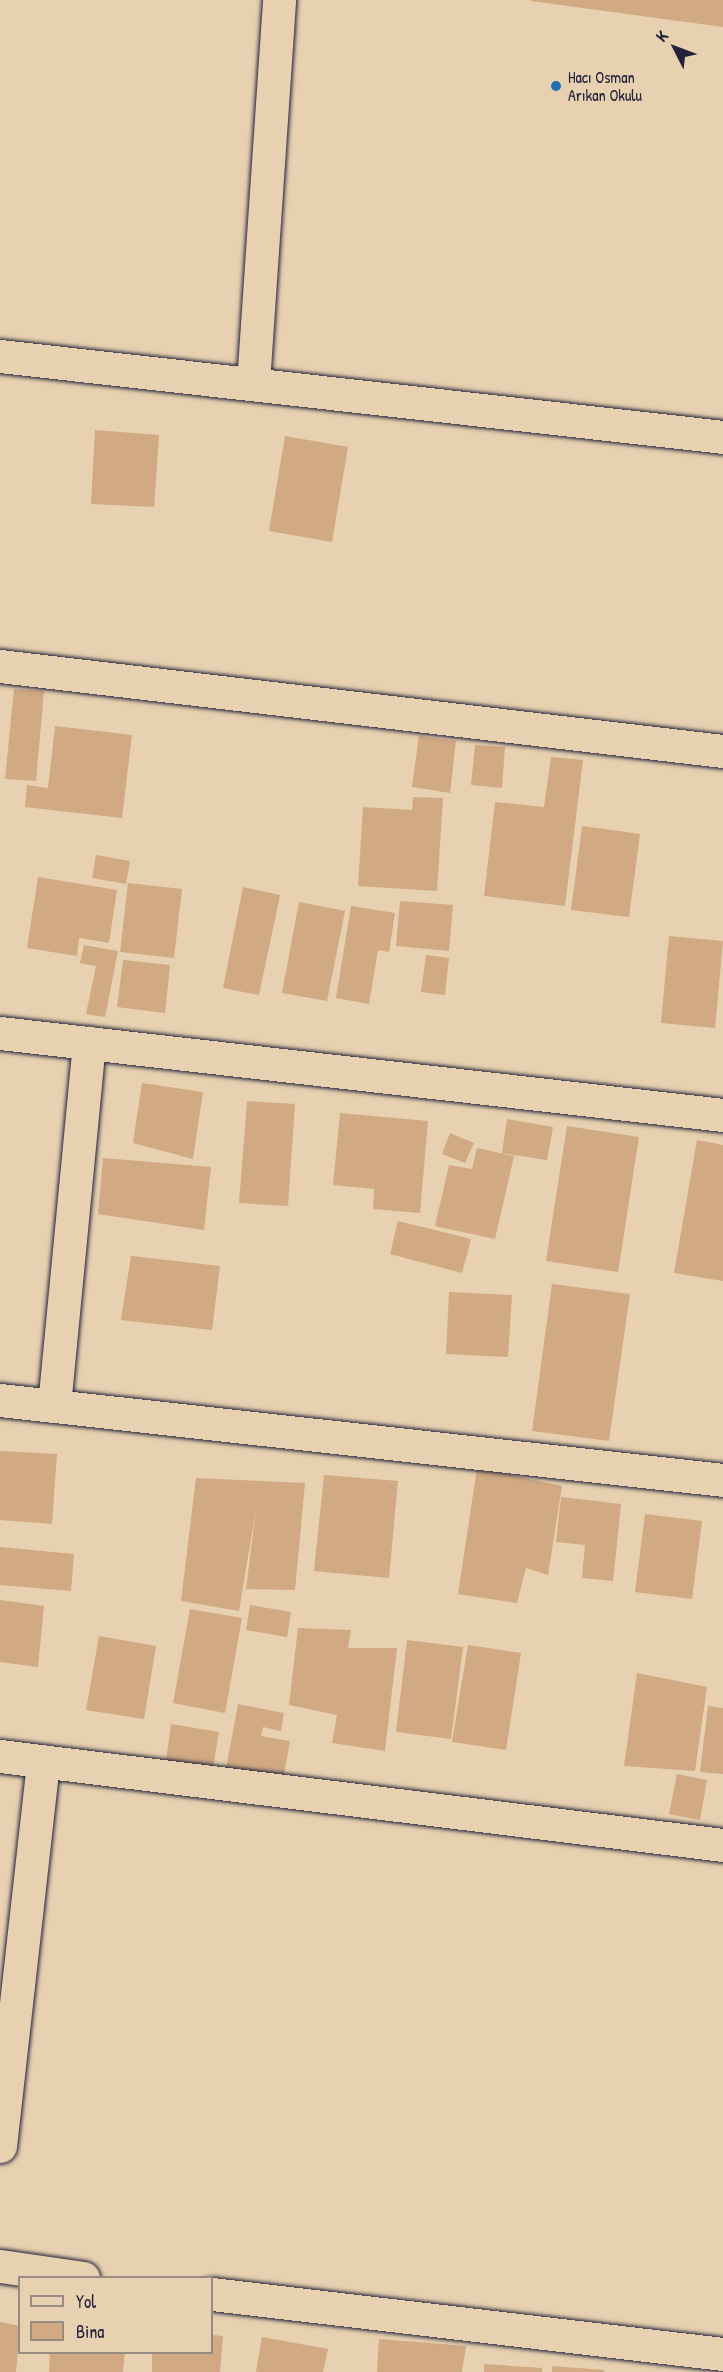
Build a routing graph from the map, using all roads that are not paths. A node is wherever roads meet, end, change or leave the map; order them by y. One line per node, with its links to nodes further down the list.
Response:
1 (279, 0): 3 (street)
2 (0, 356): 3 (street)
3 (253, 383): 4 (street)
4 (723, 437)
5 (0, 666): 6 (street)
6 (723, 751)
7 (0, 1033): 8 (street)
8 (89, 1043): 9 (street); 11 (street)
9 (723, 1114)
10 (0, 1400): 11 (street)
11 (54, 1406): 12 (street)
12 (723, 1480)
13 (0, 1756): 14 (street)
14 (43, 1761): 15 (street); 16 (street)
15 (723, 1845)
16 (0, 2146)
17 (0, 2266): 18 (street)
18 (75, 2276)
19 (213, 2294): 20 (street)
20 (723, 2354)

